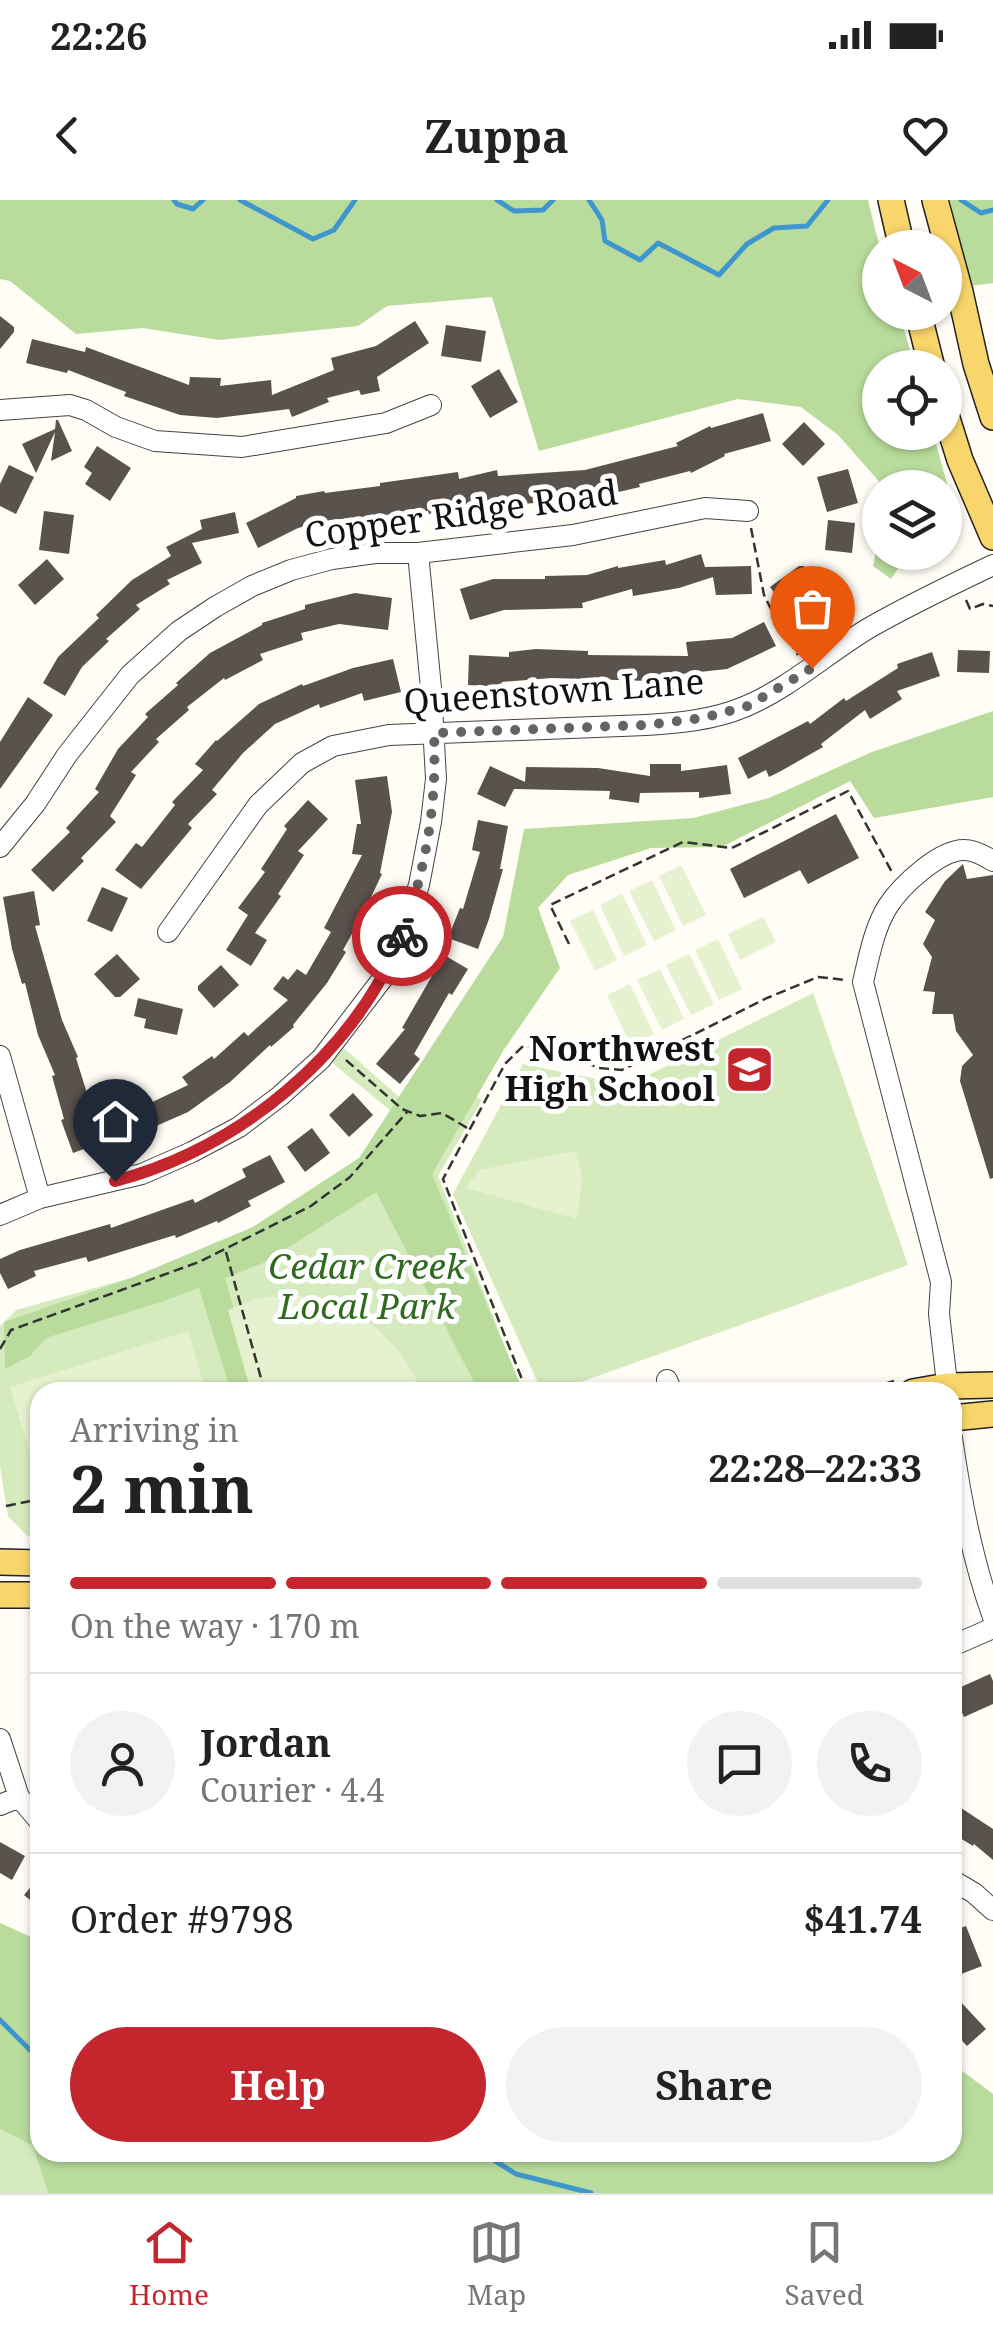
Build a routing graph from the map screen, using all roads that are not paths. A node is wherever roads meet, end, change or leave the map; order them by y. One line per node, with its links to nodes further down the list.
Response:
1 (891, 200): 3 (main road)
2 (935, 200): 6 (main road)
3 (898, 230)
4 (431, 406): 5 (street)
5 (0, 410)
6 (993, 417)
7 (957, 450): 9 (main road)
8 (748, 512): 10 (street, Copper Ridge Road)
9 (993, 537)
10 (418, 552): 12 (street); 13 (street, Copper Ridge Road)
11 (993, 565): 12 (street, Queenstown Lane)
12 (434, 733): 15 (street, Queenstown Lane); 17 (street)
13 (0, 847)
14 (993, 862): 19 (street)
15 (168, 932)
16 (0, 1056): 17 (street)
17 (40, 1198): 18 (street)
18 (0, 1215)
19 (947, 1382)
20 (993, 1385): 21 (main road)
21 (962, 1388)
22 (993, 1414): 23 (main road)
23 (962, 1417)
24 (962, 1507): 29 (street)
25 (0, 1562): 26 (main road)
26 (30, 1563)
27 (0, 1595): 28 (main road)
28 (30, 1595)
29 (993, 1617)
30 (993, 1628): 31 (street)
31 (962, 1642)
32 (0, 1739): 33 (street)
33 (10, 1801)
34 (962, 1886): 35 (street)
35 (993, 1910)

